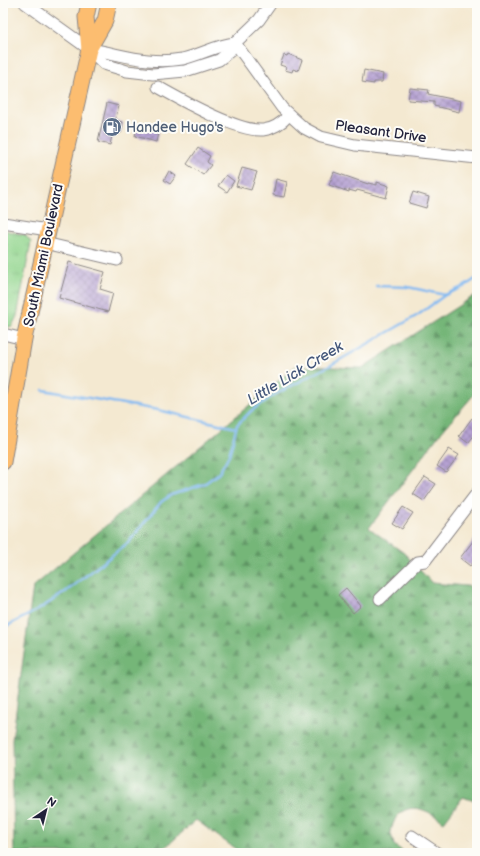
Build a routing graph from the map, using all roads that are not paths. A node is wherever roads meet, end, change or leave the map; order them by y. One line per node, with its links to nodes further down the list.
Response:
1 (25, 3): 6 (street)
2 (89, 3): 6 (highway, South Miami Boulevard)
3 (109, 3): 6 (highway, South Miami Boulevard)
4 (271, 3): 5 (street)
5 (235, 43): 6 (street); 8 (street, Pleasant Drive)
6 (88, 49): 11 (highway, South Miami Boulevard)
7 (158, 87): 8 (street)
8 (289, 115): 9 (street, Pleasant Drive)
9 (477, 158)
10 (3, 223): 11 (street)
11 (46, 237): 12 (street); 14 (highway, South Miami Boulevard)
12 (117, 260)
13 (3, 334): 14 (street)
14 (24, 339): 15 (highway, South Miami Boulevard)
15 (3, 462)
16 (477, 493): 17 (street)
17 (380, 599)
18 (412, 836): 19 (street)
19 (437, 853)

